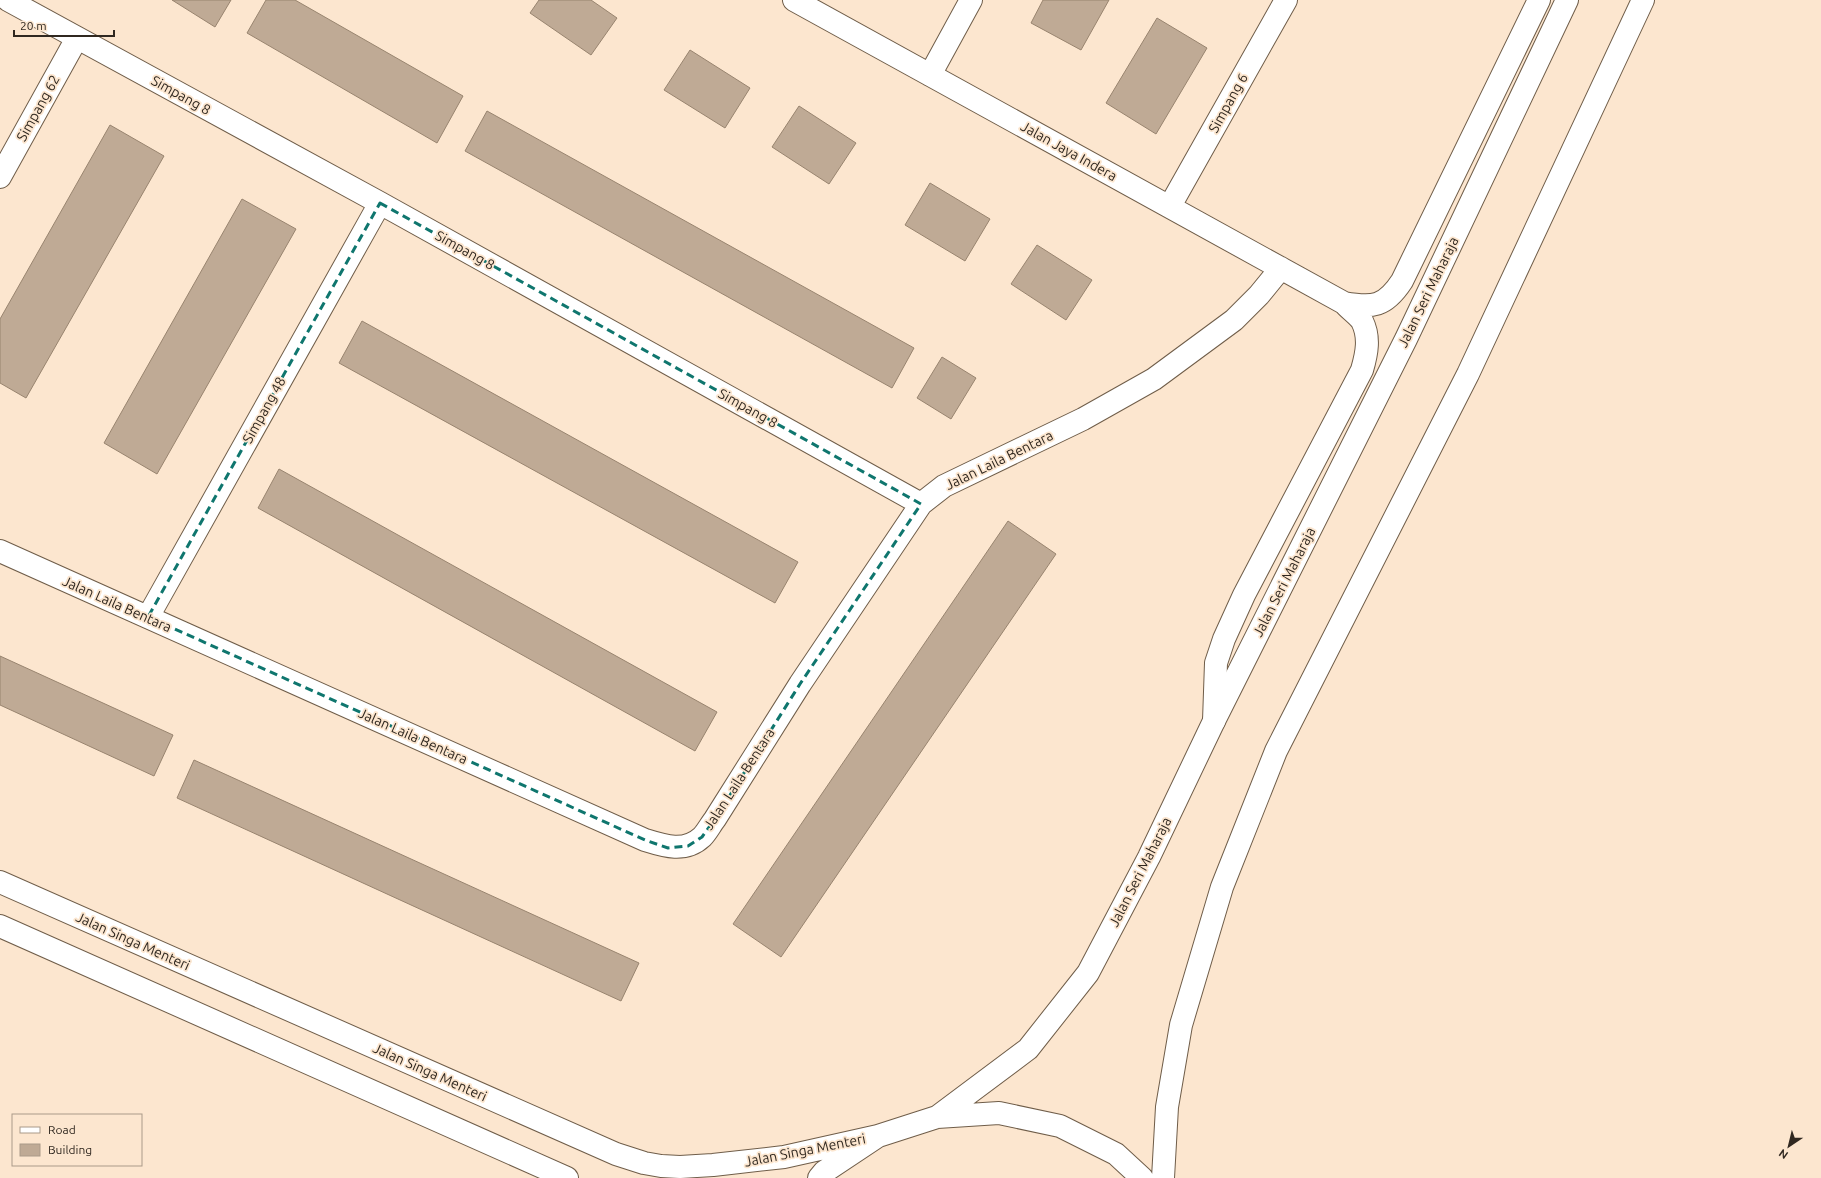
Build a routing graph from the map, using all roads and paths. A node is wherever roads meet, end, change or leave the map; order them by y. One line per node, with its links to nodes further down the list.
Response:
1 (8, 0): 8 (street, Simpang 8)
2 (794, 0): 9 (street, Jalan Jaya Indera)
3 (971, 0): 9 (street)
4 (1286, 0): 12 (street, Simpang 6)
5 (1539, 0): 14 (street)
6 (1567, 0): 18 (street, Jalan Seri Maharaja)
7 (1644, 0): 26 (street)
8 (77, 38): 10 (street, Simpang 62); 11 (street, Simpang 8)
9 (930, 75): 12 (street, Jalan Jaya Indera)
10 (0, 178)
11 (380, 203): 15 (street, Simpang 8); 17 (street, Simpang 48)
12 (1170, 206): 13 (street, Jalan Jaya Indera)
13 (1281, 268): 14 (street, Jalan Jaya Indera); 15 (street, Jalan Laila Bentara)
14 (1344, 303): 18 (street)
15 (921, 504): 17 (street, Jalan Laila Bentara)
16 (0, 551): 17 (street, Jalan Laila Bentara)
17 (148, 617)
18 (1214, 721): 21 (street, Jalan Seri Maharaja)
19 (0, 882): 22 (street, Jalan Singa Menteri)
20 (0, 926): 23 (street)
21 (937, 1117): 22 (street); 25 (street)
22 (878, 1136): 24 (street)
23 (567, 1178)
24 (819, 1178)
25 (1142, 1178)
26 (1163, 1178)

